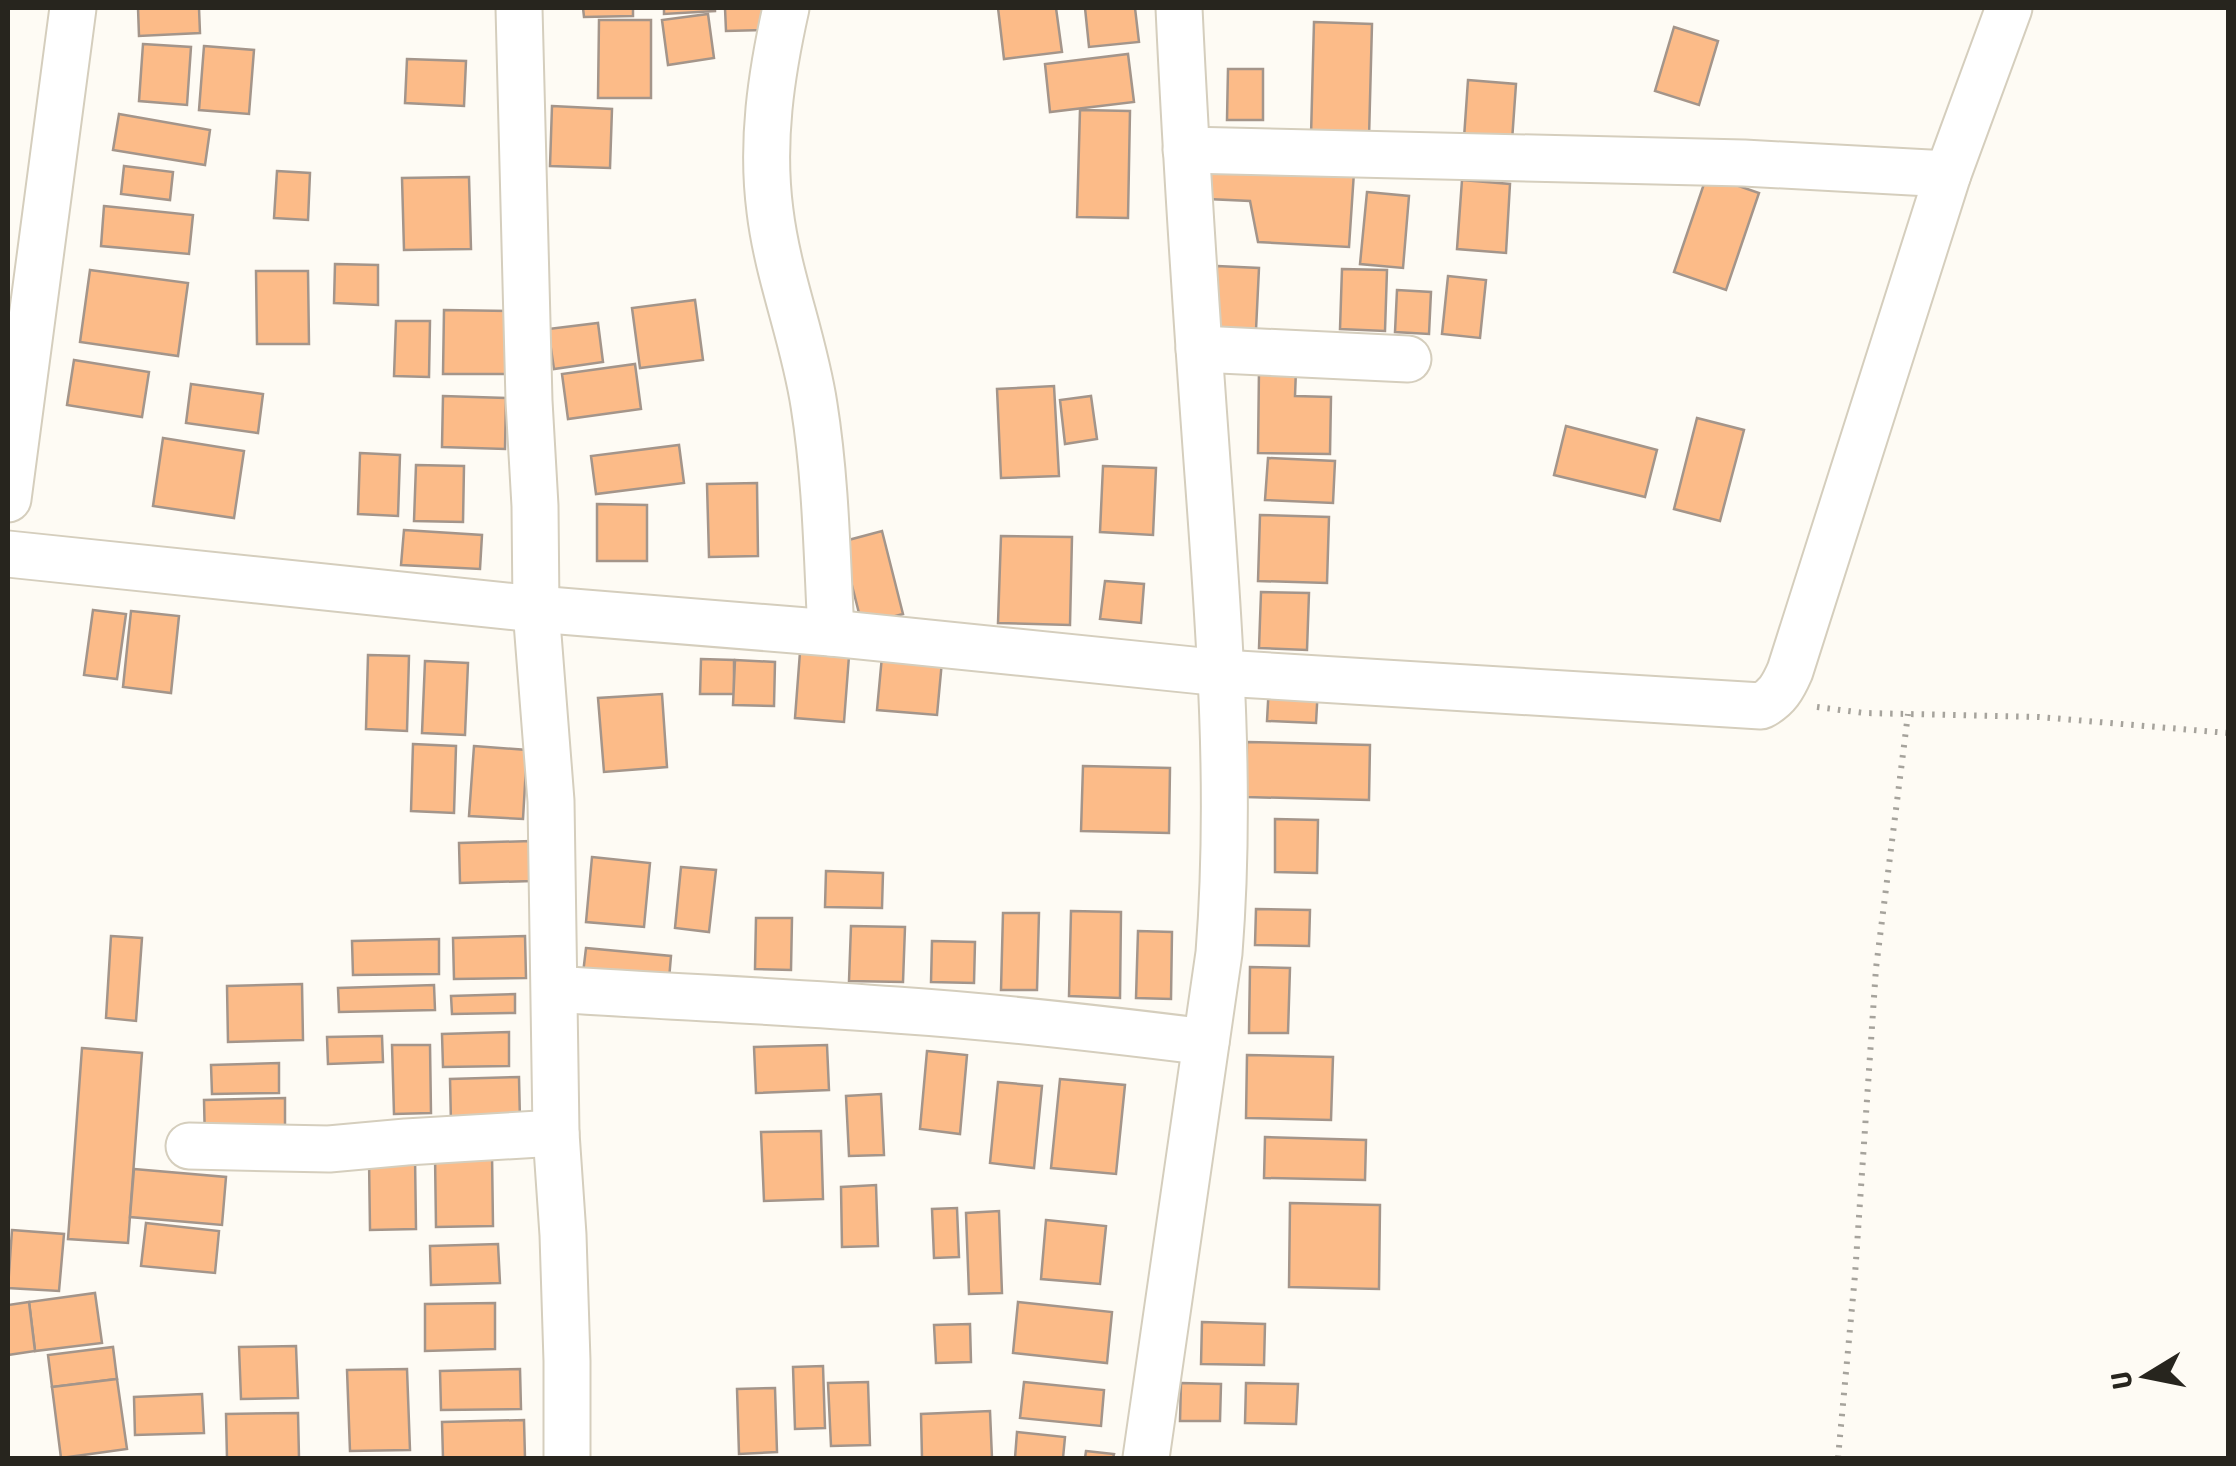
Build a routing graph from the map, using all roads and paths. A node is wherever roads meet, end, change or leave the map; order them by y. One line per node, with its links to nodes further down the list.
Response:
1 (73, 8): 10 (street)
2 (519, 8): 12 (street)
3 (786, 8): 13 (street)
4 (1179, 8): 6 (street)
5 (2009, 8): 7 (street)
6 (1186, 150): 7 (street); 8 (street)
7 (1948, 174): 15 (street)
8 (1199, 348): 9 (street); 14 (street)
9 (1408, 359)
10 (8, 499)
11 (8, 554): 12 (street)
12 (536, 608): 13 (street); 18 (street)
13 (830, 633): 14 (street)
14 (1222, 672): 15 (street); 19 (street)
15 (1771, 701): 16 (path)
16 (1908, 714): 17 (path); 24 (path)
17 (2228, 733)
18 (555, 988): 19 (street); 20 (street)
19 (1206, 1042): 23 (street)
20 (556, 1133): 21 (street); 22 (street)
21 (189, 1146)
22 (567, 1458)
23 (1146, 1458)
24 (1838, 1458)

